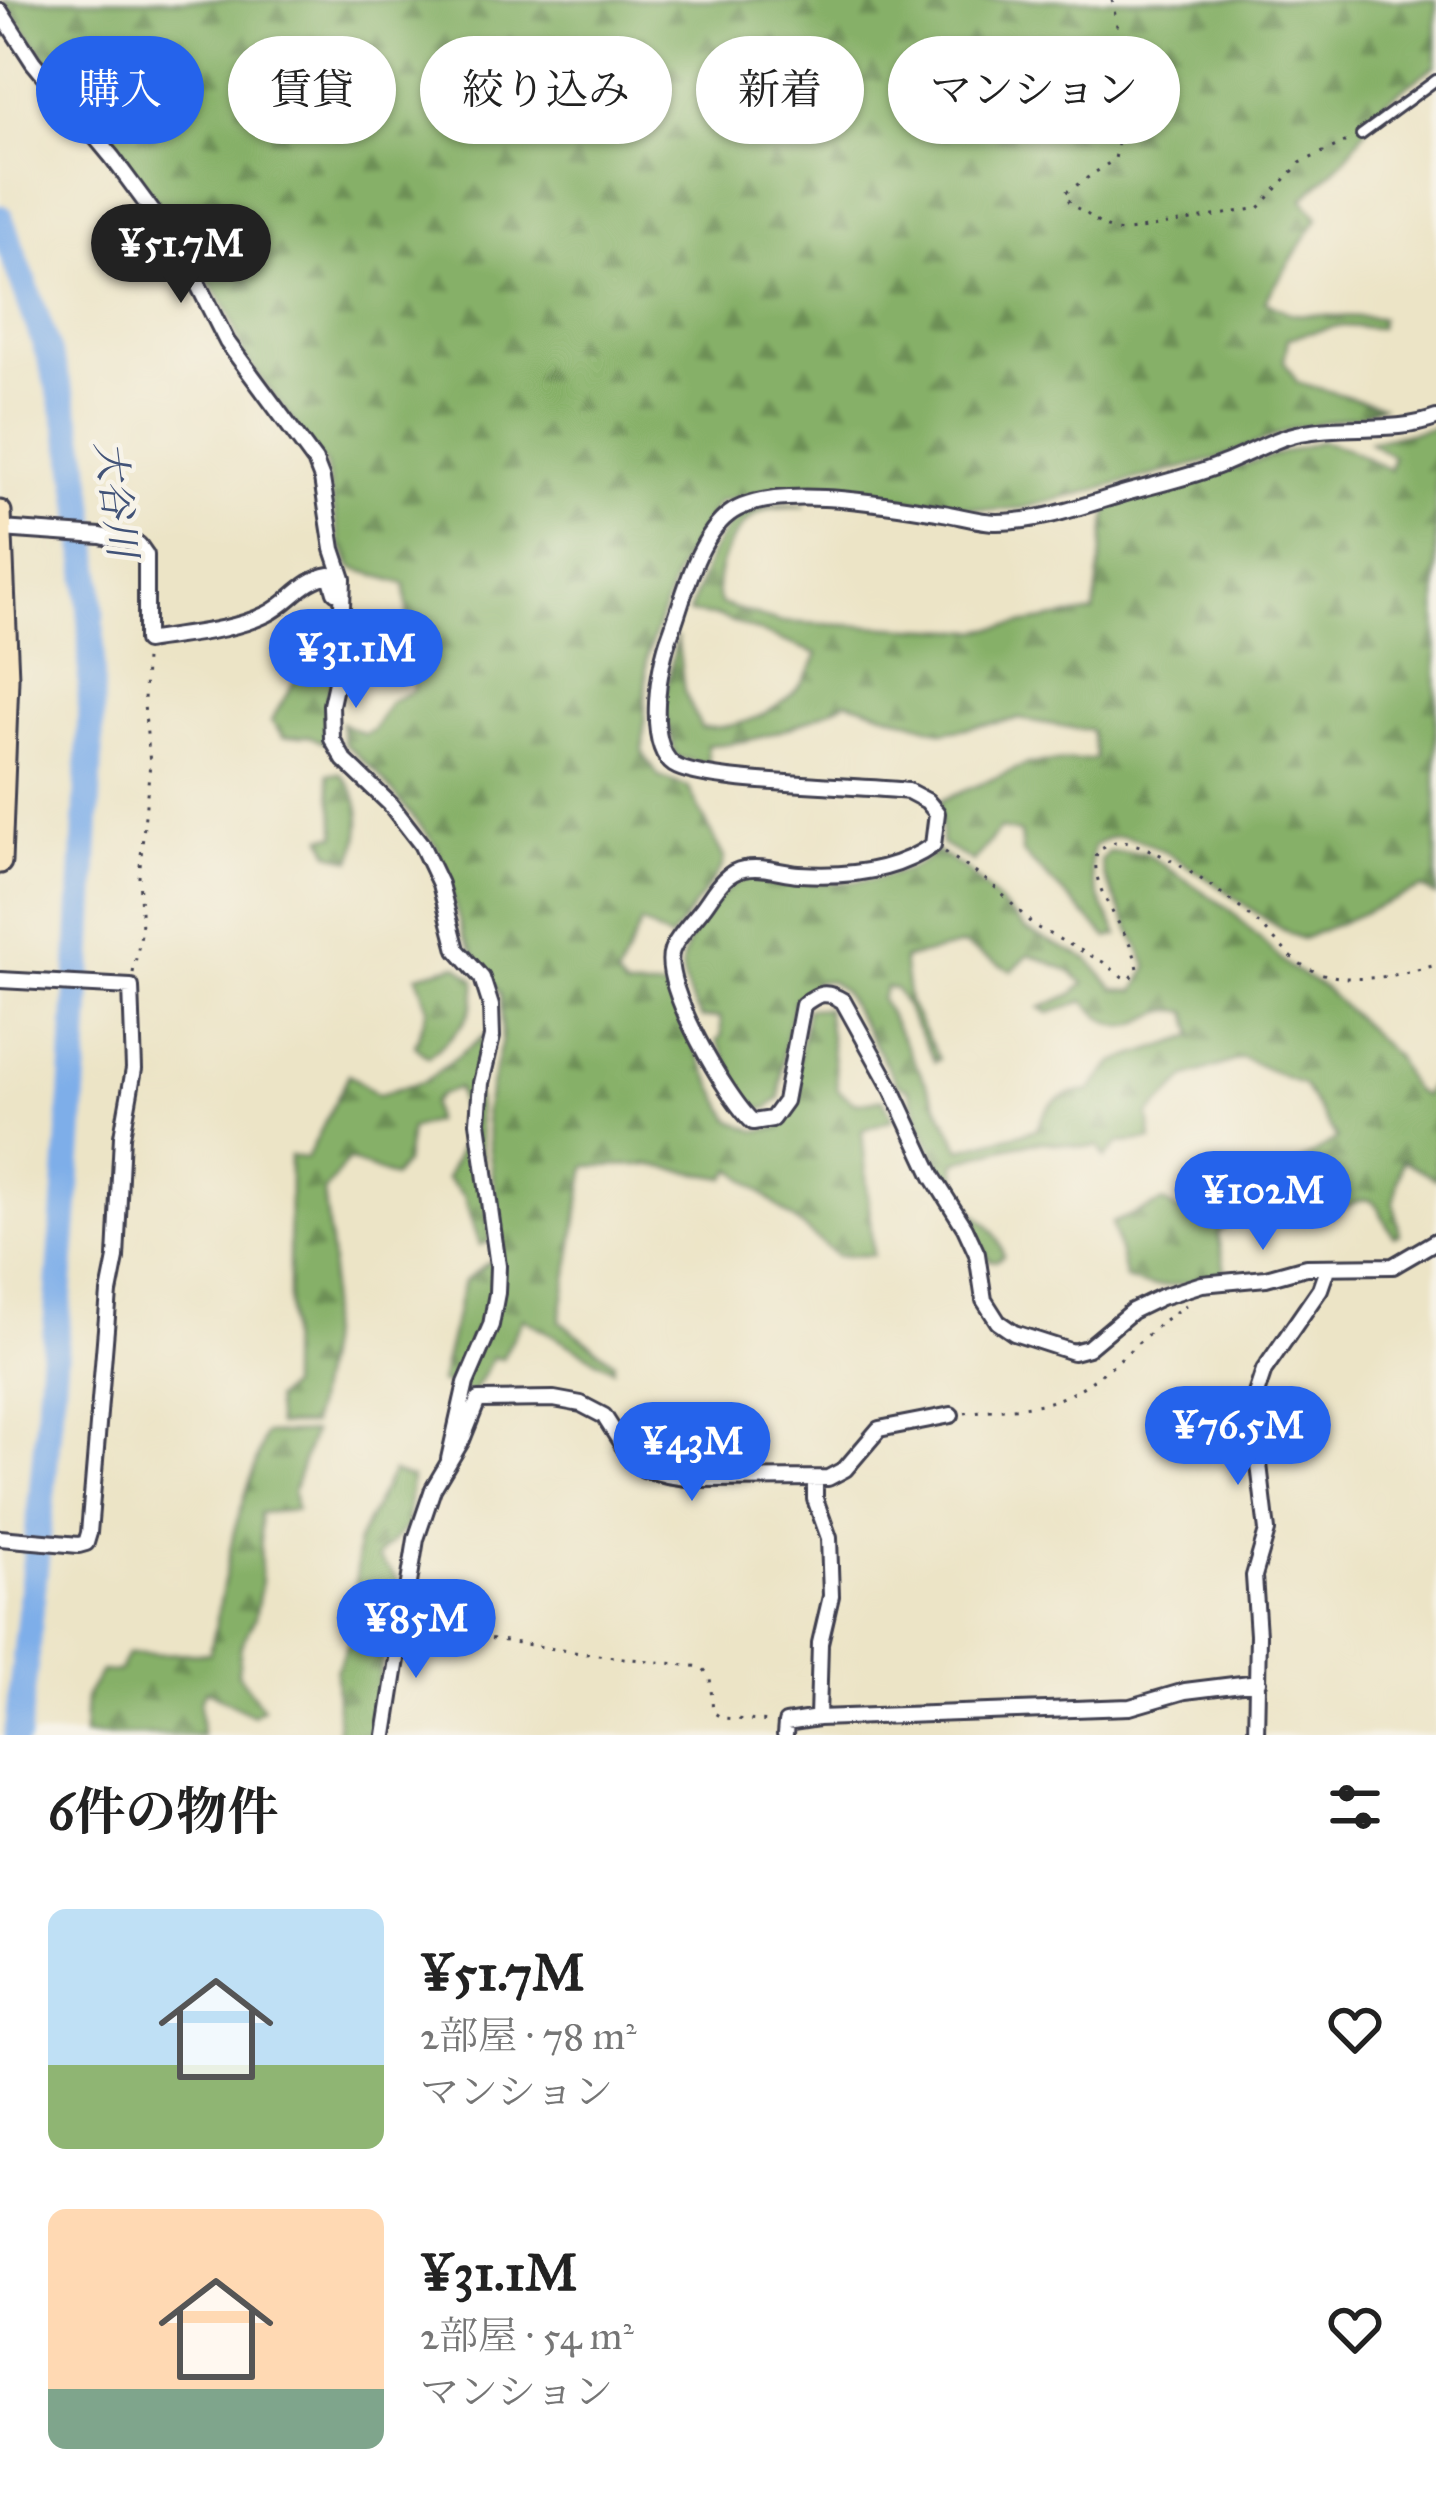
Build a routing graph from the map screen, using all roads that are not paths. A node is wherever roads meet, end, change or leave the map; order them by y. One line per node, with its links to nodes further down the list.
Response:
1 (0, 11): 7 (street)
2 (1436, 80): 3 (lane)
3 (1360, 135)
4 (1436, 418): 11 (street)
5 (0, 512): 6 (main road)
6 (2, 529): 7 (street); 8 (main road)
7 (343, 614): 13 (street)
8 (0, 862)
9 (0, 980): 15 (street)
10 (1436, 1241): 11 (street)
11 (1327, 1269): 16 (street)
12 (951, 1415): 14 (street)
13 (448, 1459): 14 (street); 19 (street)
14 (815, 1479): 17 (street)
15 (0, 1538)
16 (1258, 1682): 17 (street); 20 (street)
17 (818, 1718): 18 (street)
18 (786, 1729)
19 (385, 1735)
20 (1256, 1735)

